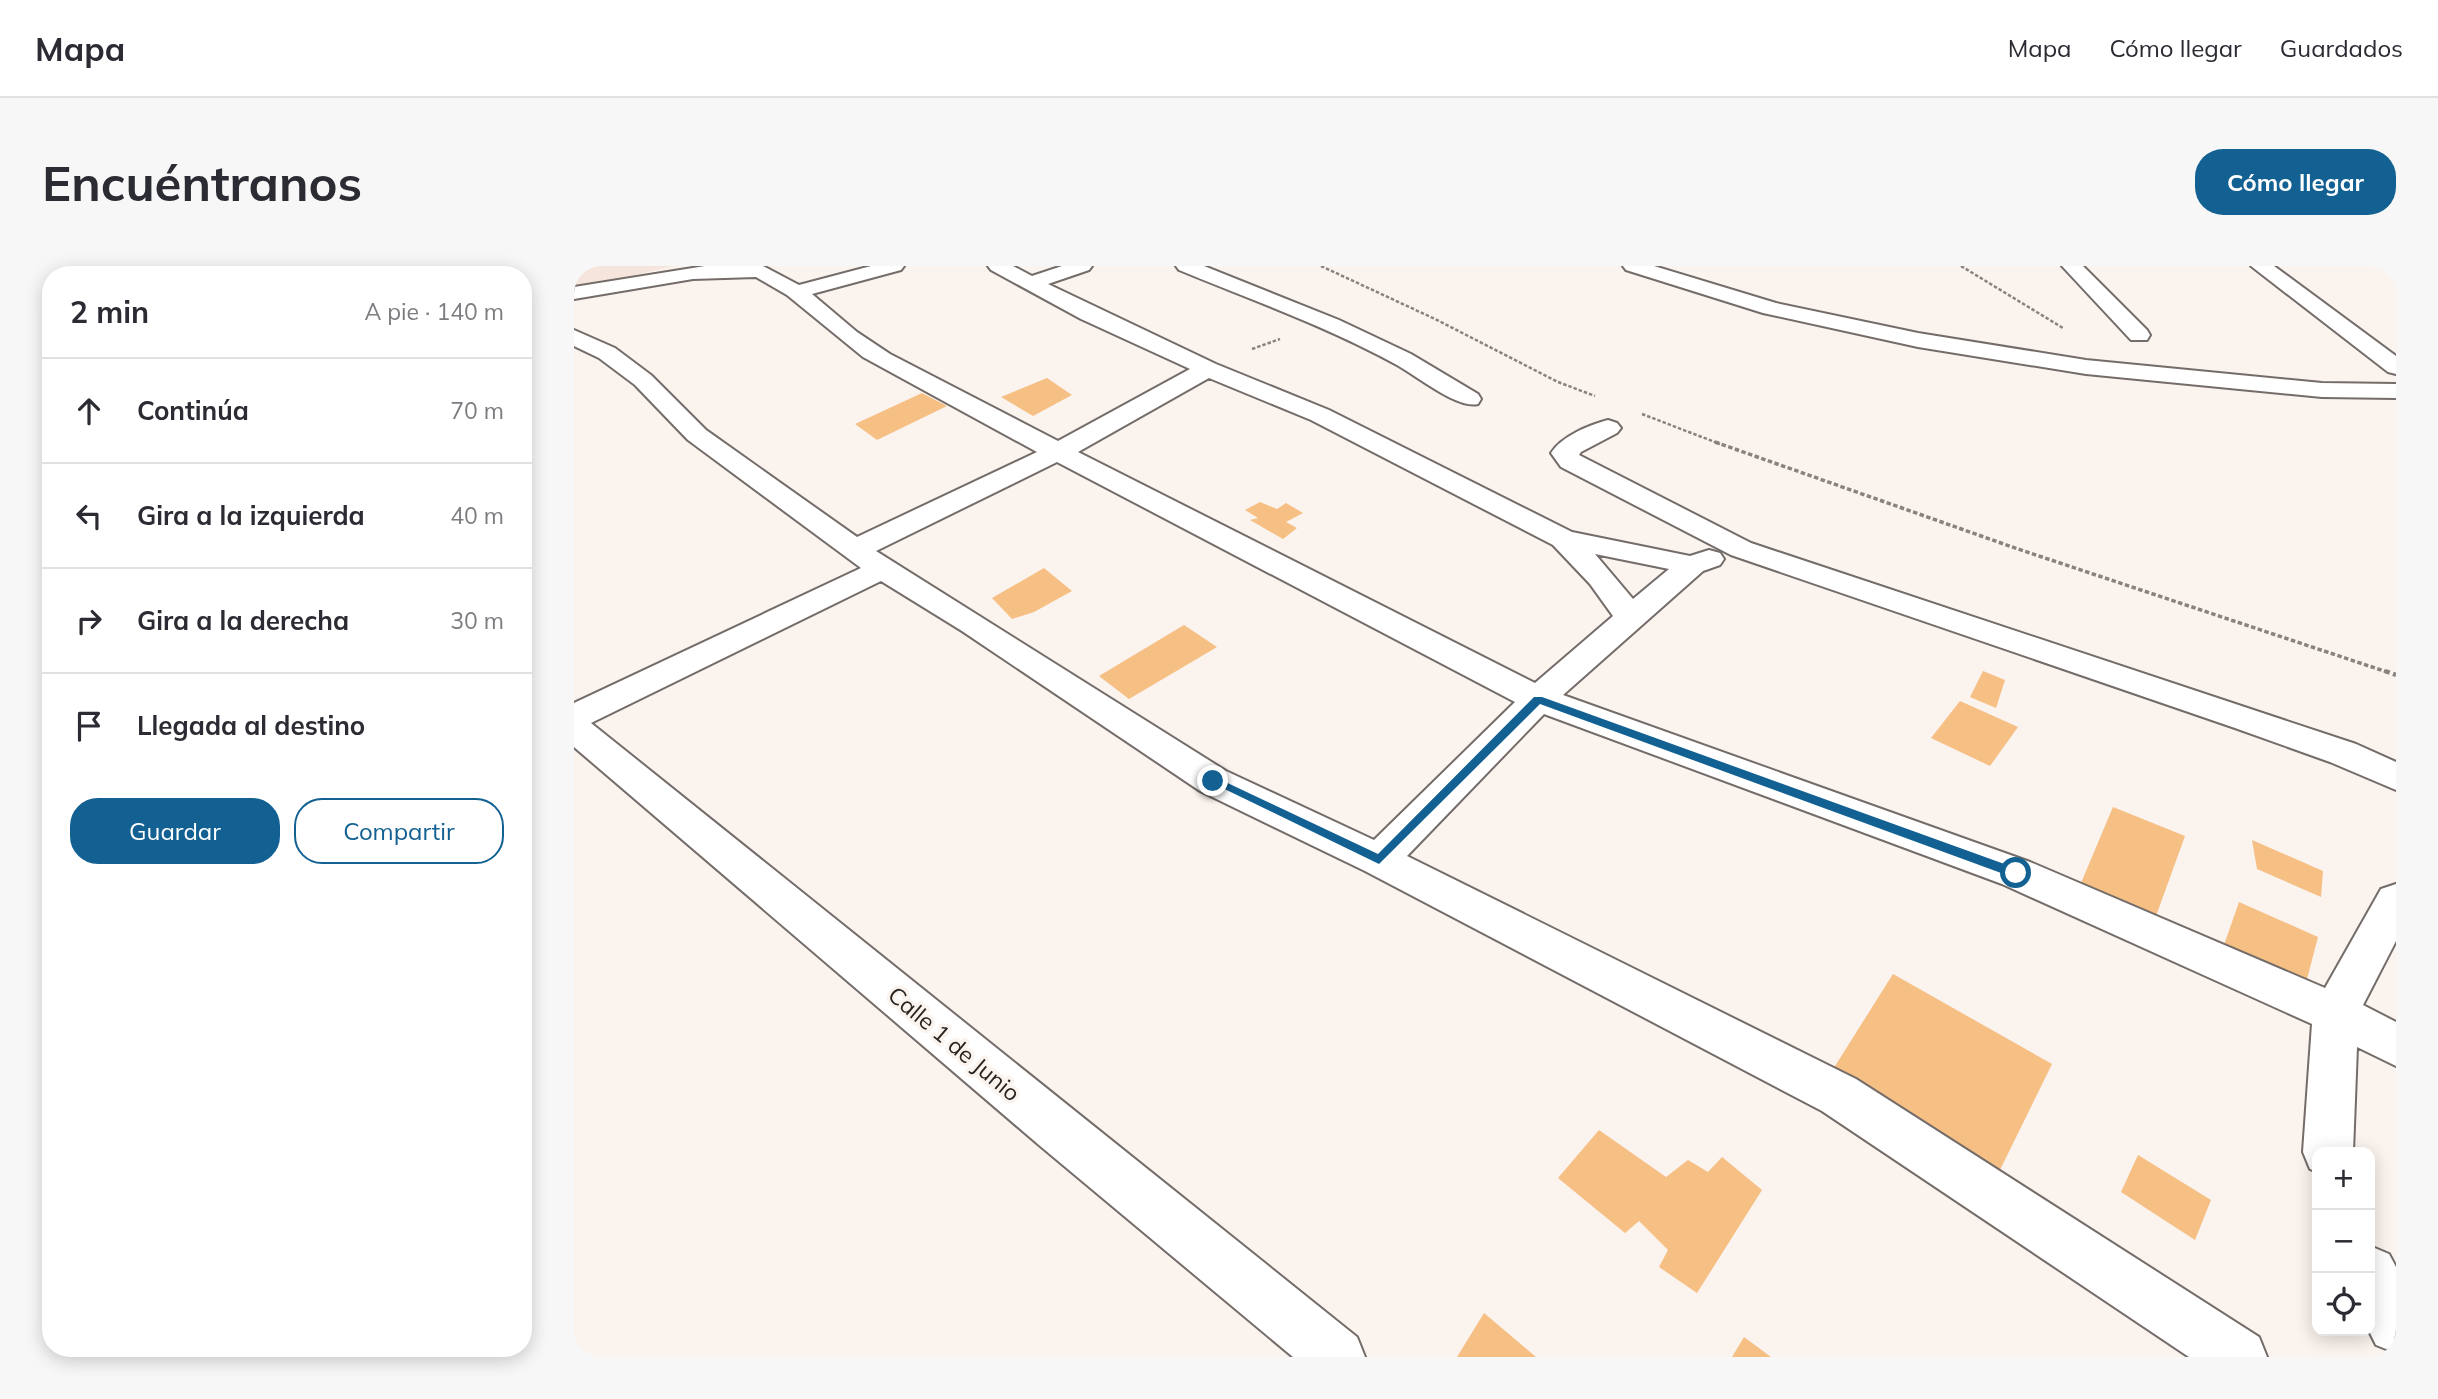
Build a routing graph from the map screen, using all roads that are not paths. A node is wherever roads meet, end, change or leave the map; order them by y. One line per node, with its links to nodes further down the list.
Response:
1 (894, 266): 10 (street)
2 (998, 266): 9 (street)
3 (1082, 266): 9 (street)
4 (1186, 266): 18 (street)
5 (1633, 266): 17 (street)
6 (1682, 266): 16 (street)
7 (2261, 266): 14 (street)
8 (2071, 267): 12 (street)
9 (1033, 282): 15 (street)
10 (795, 292): 11 (street); 20 (street)
11 (574, 293)
12 (2139, 335)
13 (574, 337): 23 (street)
14 (2396, 367)
15 (1208, 369): 20 (street); 21 (street)
16 (2396, 377)
17 (2396, 391)
18 (1469, 399)
19 (1608, 428): 22 (street)
20 (1056, 453): 23 (street); 26 (street)
21 (1563, 539): 24 (street); 25 (street)
22 (1741, 549): 24 (street); 29 (street)
23 (869, 559): 27 (street); 30 (street)
24 (1692, 565): 25 (street)
25 (1631, 618): 26 (street)
26 (1538, 699): 30 (street); 32 (street)
27 (574, 717)
28 (574, 728): 37 (street, Calle 1 de Junio)
29 (2396, 777)
30 (1379, 860): 38 (street)
31 (2396, 901): 32 (street)
32 (2335, 1013): 33 (street); 34 (street)
33 (2396, 1045)
34 (2328, 1147)
35 (2375, 1283): 36 (street)
36 (2396, 1325)
37 (1337, 1357)
38 (2239, 1357)

